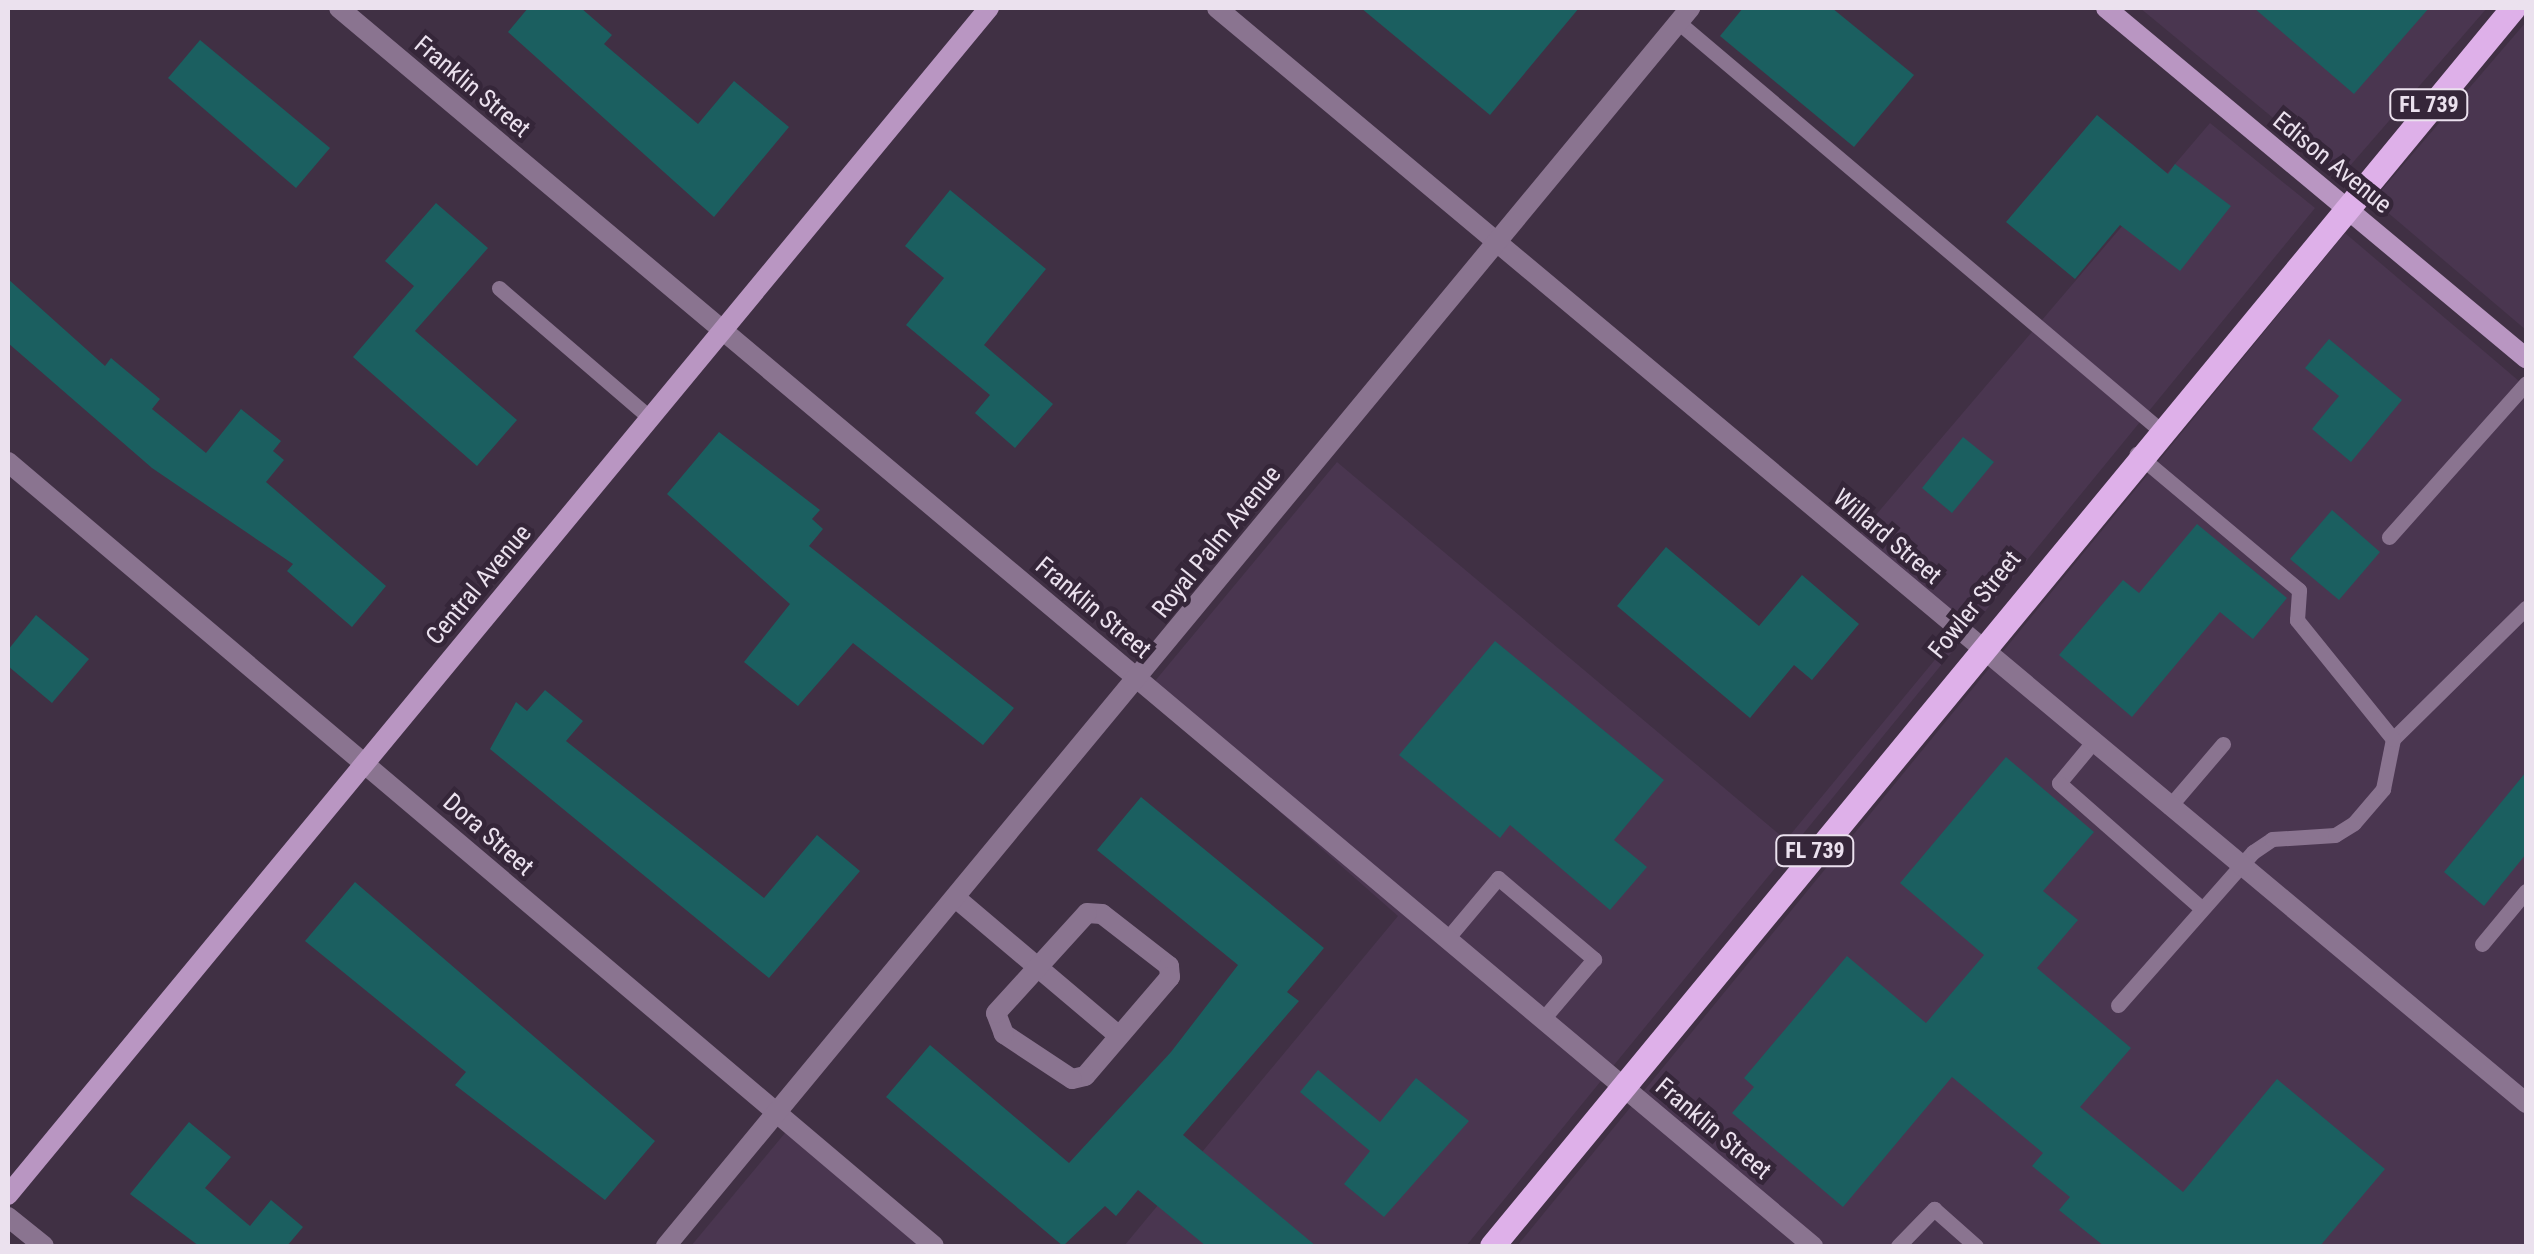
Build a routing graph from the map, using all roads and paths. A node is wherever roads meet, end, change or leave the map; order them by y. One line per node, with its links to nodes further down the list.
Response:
1 (340, 8): 10 (street, Franklin Street)
2 (989, 8): 10 (street, Central Avenue)
3 (1218, 8): 8 (street, Willard Street)
4 (2106, 8): 7 (street, Edison Avenue)
5 (2514, 8): 7 (main road, Fowler Street / FL 739)
6 (1684, 15): 8 (street, Royal Palm Avenue); 14 (lane)
7 (2344, 203): 11 (street, Edison Avenue); 14 (main road, Fowler Street / FL 739)
8 (1495, 242): 19 (street, Willard Street); 20 (street, Royal Palm Avenue)
9 (499, 288): 13 (lane)
10 (722, 331): 13 (street, Central Avenue); 20 (street, Franklin Street)
11 (2526, 358)
12 (2526, 382): 17 (lane)
13 (650, 418): 24 (street, Central Avenue)
14 (2159, 428): 15 (main road, Fowler Street / FL 739)
15 (2137, 454): 19 (main road, Fowler Street / FL 739); 21 (lane)
16 (8, 462): 24 (street, Dora Street)
17 (2389, 537)
18 (2526, 608): 21 (lane)
19 (1980, 646): 22 (street, Willard Street); 36 (main road, Fowler Street / FL 739)
20 (1138, 678): 28 (street, Royal Palm Avenue); 30 (street, Franklin Street)
21 (2392, 739): 26 (lane)
22 (2092, 742): 25 (street, Willard Street); 29 (lane)
23 (2223, 744): 25 (lane)
24 (363, 761): 38 (street, Dora Street); 39 (street, Central Avenue)
25 (2170, 807): 26 (street, Willard Street)
26 (2239, 866): 29 (lane); 37 (street, Willard Street)
27 (2526, 891): 31 (lane)
28 (957, 899): 32 (street); 38 (street, Royal Palm Avenue)
29 (2200, 906): 33 (lane)
30 (1446, 940): 34 (street, Franklin Street); 34 (lane)
31 (2482, 944)
32 (1037, 966): 35 (street); 35 (street); 35 (street)
33 (2118, 1006)
34 (1542, 1020): 36 (street, Franklin Street)
35 (1119, 1036)
36 (1624, 1087): 44 (main road, Fowler Street / FL 739); 45 (street, Franklin Street)
37 (2526, 1103)
38 (776, 1114): 42 (street, Royal Palm Avenue); 43 (street, Dora Street)
39 (8, 1195)
40 (8, 1217): 41 (street)
41 (44, 1246)
42 (666, 1246)
43 (934, 1246)
44 (1492, 1246)
45 (1814, 1246)
46 (1898, 1246): 47 (lane)
47 (1976, 1246)

